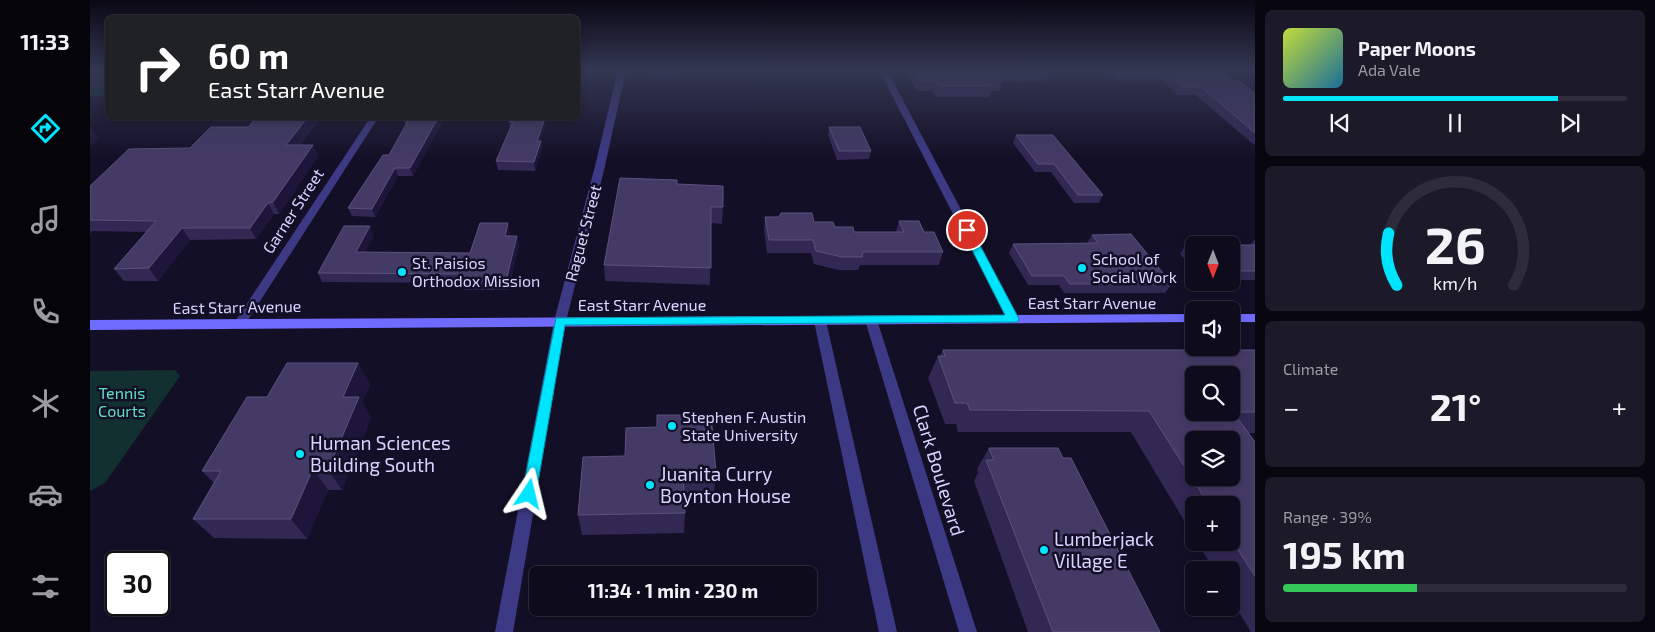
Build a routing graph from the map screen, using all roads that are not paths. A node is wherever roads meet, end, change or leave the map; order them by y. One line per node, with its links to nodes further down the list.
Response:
1 (615, 99): 9 (street, Raguet Street)
2 (898, 99): 7 (street)
3 (373, 120): 11 (street, Garner Street)
4 (1185, 318): 7 (main road, East Starr Avenue)
5 (1240, 318): 6 (main road)
6 (1255, 318)
7 (1013, 319): 8 (main road, East Starr Avenue)
8 (871, 320): 10 (main road, East Starr Avenue); 15 (street, Clark Boulevard)
9 (560, 321): 10 (main road, East Starr Avenue); 11 (main road, East Starr Avenue); 13 (street, Raguet Street)
10 (820, 321): 14 (street)
11 (240, 323): 12 (main road, East Starr Avenue)
12 (90, 325)
13 (504, 632)
14 (888, 632)
15 (968, 632)

